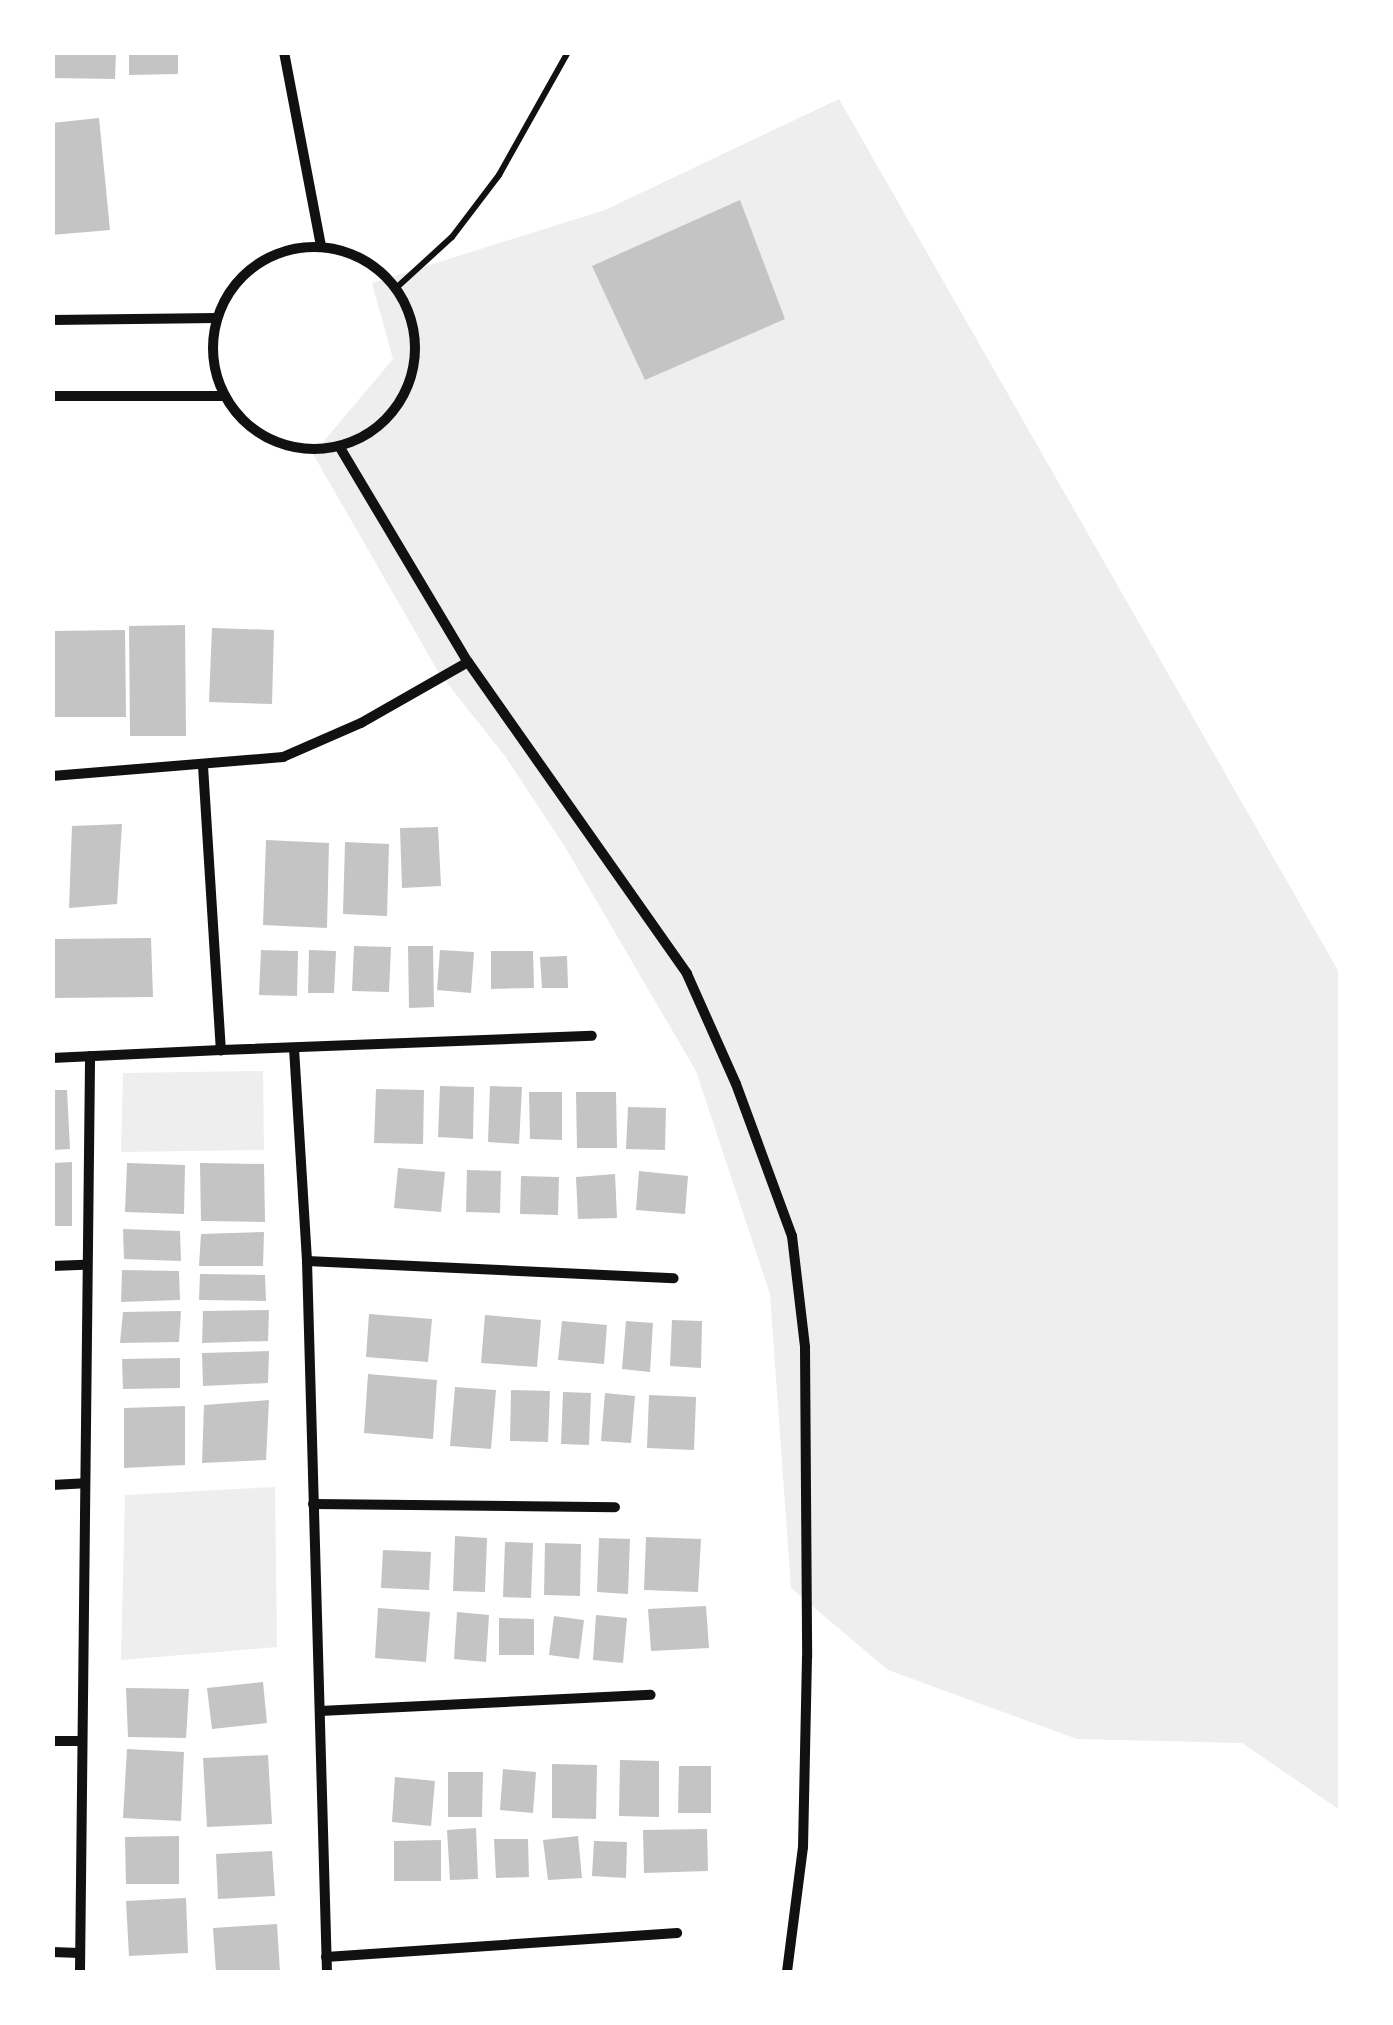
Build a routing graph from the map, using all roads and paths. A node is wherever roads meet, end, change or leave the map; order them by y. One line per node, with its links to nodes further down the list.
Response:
1 (284, 52): 3 (street)
2 (568, 52): 4 (path)
3 (321, 246): 4 (street); 5 (street)
4 (396, 289): 9 (street)
5 (217, 318): 6 (street); 8 (street)
6 (52, 320)
7 (52, 396): 8 (street)
8 (225, 396): 9 (street)
9 (338, 446): 10 (street)
10 (468, 662): 11 (street); 36 (street)
11 (202, 766): 12 (street); 15 (street)
12 (52, 776)
13 (592, 1036): 14 (street)
14 (294, 1048): 15 (street); 18 (street)
15 (221, 1050): 16 (street)
16 (90, 1056): 17 (street); 19 (street)
17 (52, 1058)
18 (307, 1261): 21 (street); 24 (street)
19 (86, 1265): 20 (street); 22 (street)
20 (52, 1266)
21 (674, 1278)
22 (84, 1483): 23 (street); 29 (street)
23 (52, 1484)
24 (313, 1504): 25 (street); 27 (street)
25 (615, 1507)
26 (651, 1695): 27 (street)
27 (320, 1711): 33 (street)
28 (52, 1740): 29 (street)
29 (82, 1741): 32 (street)
30 (677, 1933): 33 (street)
31 (52, 1952): 32 (street)
32 (80, 1953): 34 (street)
33 (326, 1957): 35 (street)
34 (80, 1972)
35 (326, 1972)
36 (787, 1972)

